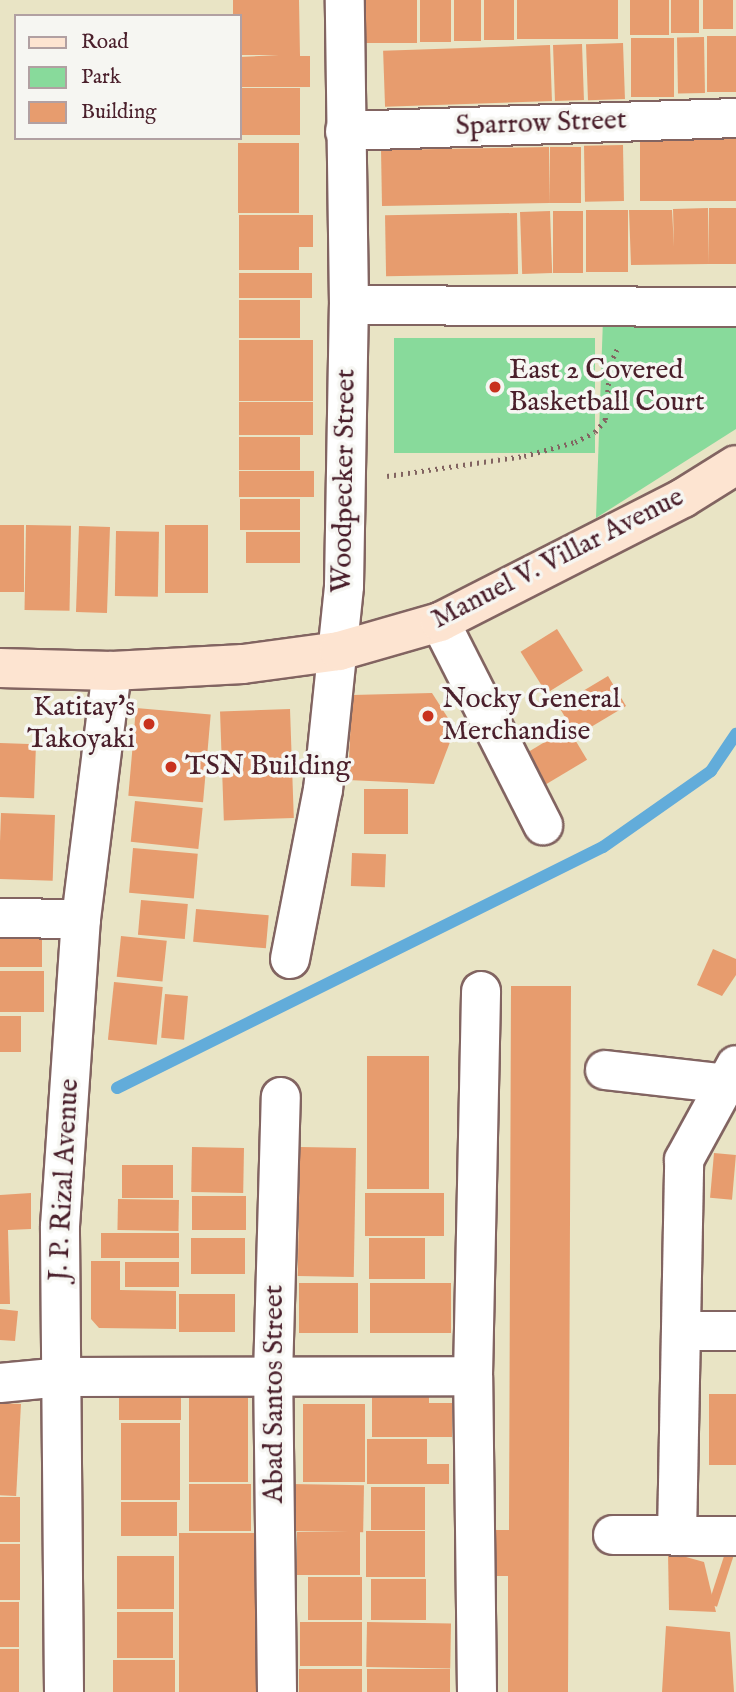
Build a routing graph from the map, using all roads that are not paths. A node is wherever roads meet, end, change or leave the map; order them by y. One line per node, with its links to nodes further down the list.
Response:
1 (345, 0): 3 (street, Woodpecker Street)
2 (736, 118): 3 (street, Sparrow Street)
3 (345, 131): 4 (street, Woodpecker Street)
4 (349, 305): 5 (street); 8 (street, Woodpecker Street)
5 (736, 307)
6 (736, 465): 7 (street, Manuel V. Villar Avenue)
7 (440, 622): 8 (street, Manuel V. Villar Avenue); 11 (street)
8 (339, 651): 10 (street, Manuel V. Villar Avenue); 14 (street, Woodpecker Street)
9 (0, 668): 10 (street, Manuel V. Villar Avenue)
10 (111, 671): 13 (street, J. P. Rizal Avenue)
11 (543, 825)
12 (0, 918): 13 (street)
13 (81, 919): 23 (street, J. P. Rizal Avenue)
14 (290, 959)
15 (481, 991): 22 (street)
16 (605, 1070): 17 (street)
17 (732, 1077): 19 (street)
18 (281, 1097): 21 (street, Abad Santos Street)
19 (682, 1331): 20 (street); 26 (street)
20 (736, 1331)
21 (273, 1376): 22 (street); 23 (street); 29 (street, Abad Santos Street)
22 (473, 1376): 30 (street)
23 (61, 1377): 24 (street); 28 (street, J. P. Rizal Avenue)
24 (0, 1382)
25 (613, 1535): 26 (street)
26 (677, 1536): 27 (street)
27 (736, 1536)
28 (64, 1692)
29 (277, 1692)
30 (477, 1692)

